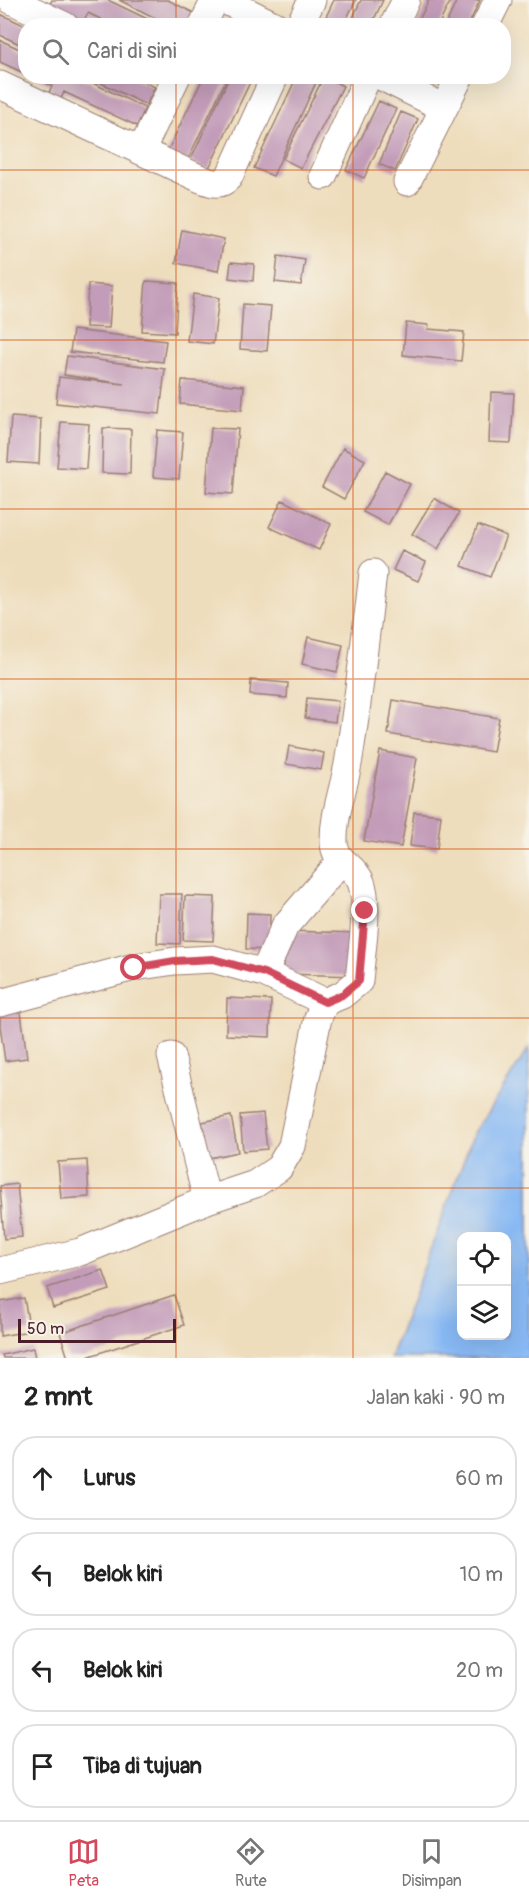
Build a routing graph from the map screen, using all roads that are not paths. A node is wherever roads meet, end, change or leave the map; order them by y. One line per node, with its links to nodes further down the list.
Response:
1 (11, 0): 7 (street)
2 (215, 0): 8 (street)
3 (224, 0): 9 (street)
4 (312, 0): 10 (street)
5 (406, 0): 11 (street)
6 (498, 0): 12 (street)
7 (48, 18)
8 (206, 18)
9 (260, 18)
10 (303, 18)
11 (397, 18)
12 (489, 18)
13 (173, 84): 20 (street)
14 (271, 84): 20 (street)
15 (364, 84): 21 (street)
16 (396, 84): 19 (street)
17 (456, 84): 19 (street)
18 (0, 85): 20 (street)
19 (444, 108): 22 (street)
20 (141, 151)
21 (323, 176)
22 (407, 182)
23 (373, 573): 24 (street)
24 (341, 861): 25 (street); 26 (street)
25 (264, 973): 26 (street); 27 (street)
26 (325, 1002): 29 (street)
27 (0, 1004)
28 (171, 1056): 29 (street)
29 (207, 1200): 30 (street)
30 (0, 1272)

